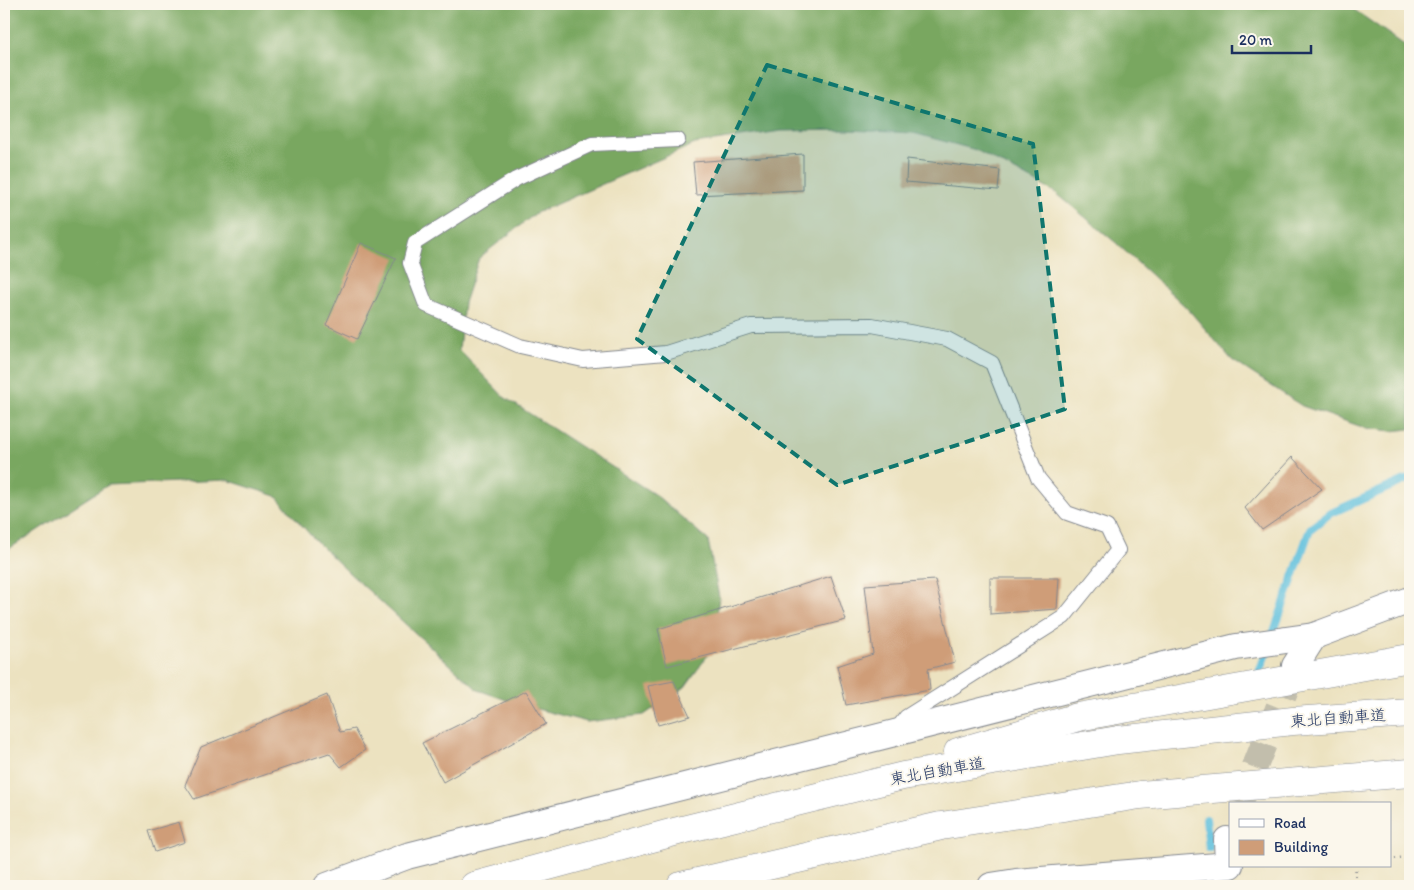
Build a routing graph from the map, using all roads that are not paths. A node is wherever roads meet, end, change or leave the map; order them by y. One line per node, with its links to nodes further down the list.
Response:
1 (678, 140): 7 (lane)
2 (1410, 600): 3 (street)
3 (1314, 636): 5 (street); 7 (street)
4 (1410, 658): 9 (highway)
5 (1295, 666)
6 (1410, 713): 9 (highway, 東北自動車道)
7 (894, 734): 12 (street)
8 (1410, 773): 14 (highway)
9 (678, 831): 13 (highway, 東北自動車道)
10 (1227, 840): 11 (street)
11 (1229, 865): 15 (street)
12 (327, 886)
13 (474, 886)
14 (681, 886)
15 (991, 886)

